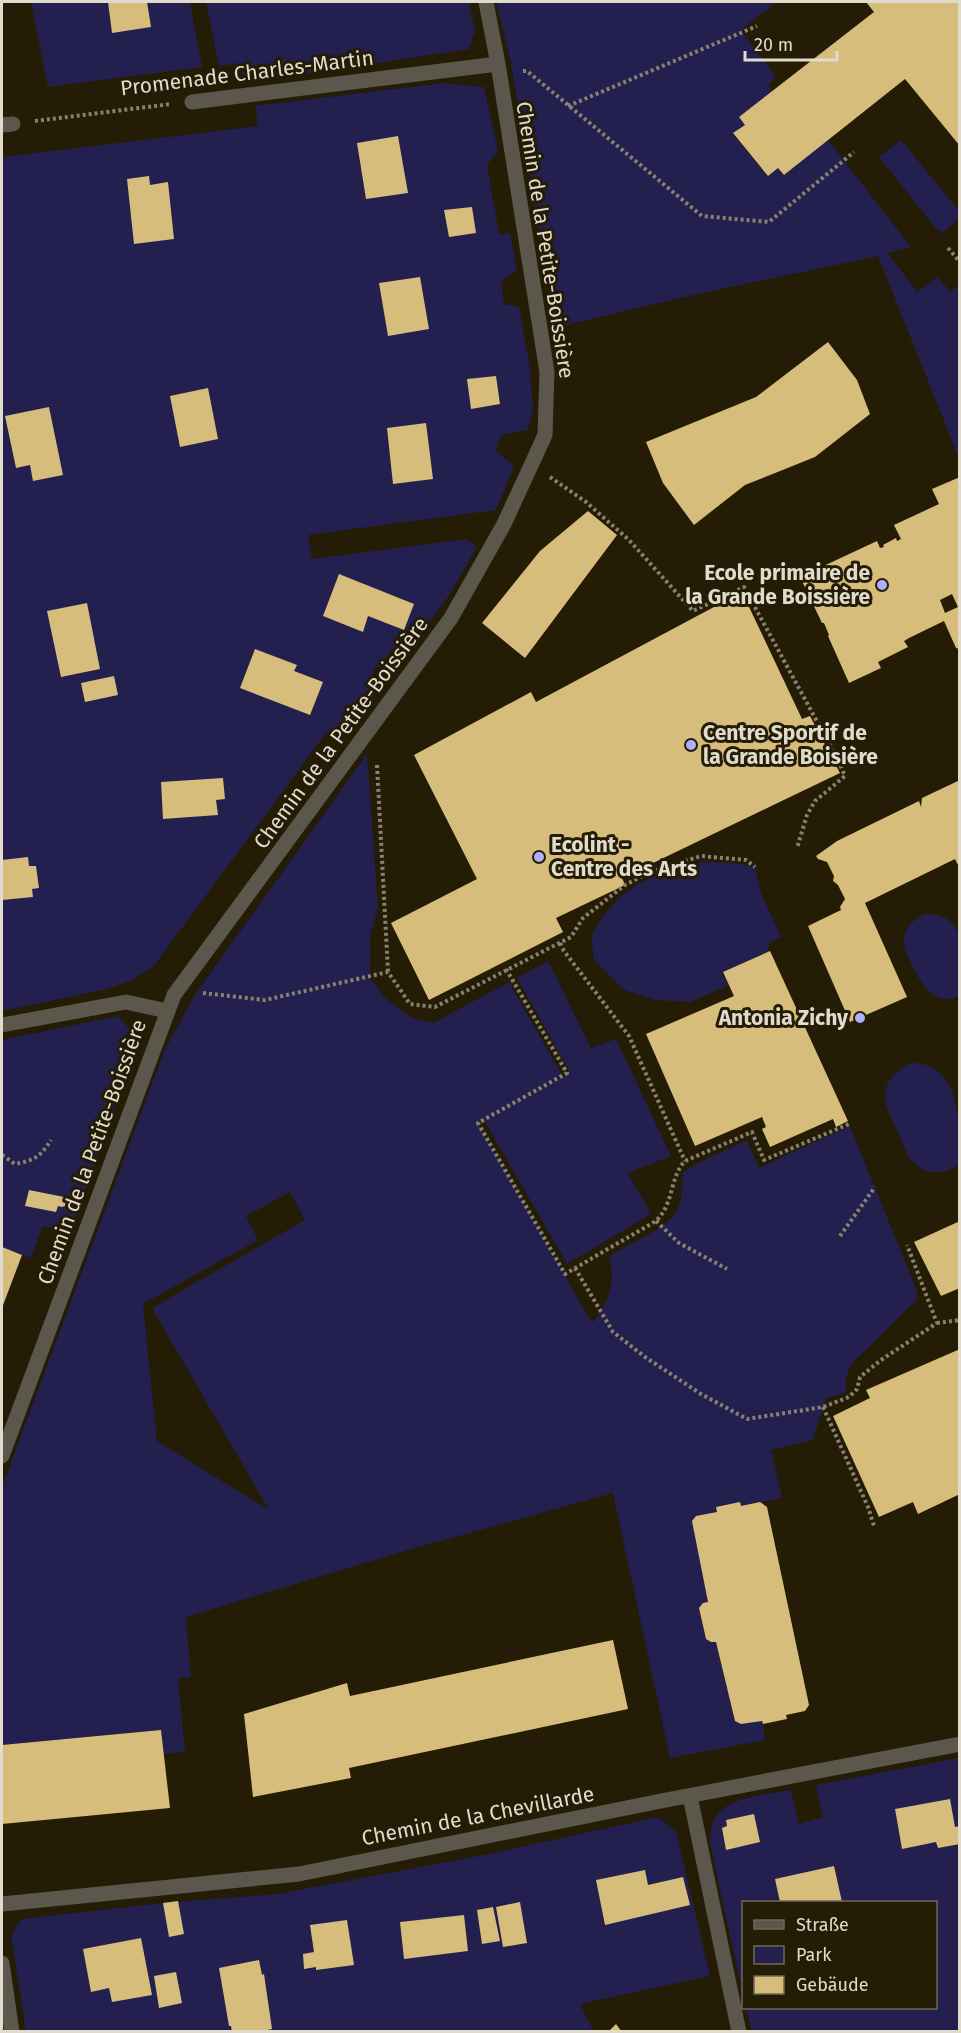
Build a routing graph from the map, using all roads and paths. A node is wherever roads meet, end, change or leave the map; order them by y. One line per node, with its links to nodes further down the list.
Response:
1 (486, 2): 3 (street, Chemin de la Petite-Boissière)
2 (757, 26): 5 (path)
3 (498, 67): 4 (street, Promenade Charles-Martin); 5 (path); 10 (street, Chemin de la Petite-Boissière)
4 (192, 102): 6 (path, Promenade Charles-Martin)
5 (568, 106): 7 (path)
6 (7, 124)
7 (854, 152)
8 (948, 248): 9 (path)
9 (960, 262)
10 (532, 464): 12 (path); 17 (street, Chemin de la Petite-Boissière)
11 (377, 765): 16 (path)
12 (797, 848)
13 (755, 867): 14 (path)
14 (560, 943): 15 (path); 23 (path)
15 (506, 969): 16 (path); 28 (path)
16 (388, 972): 17 (path)
17 (174, 995): 18 (street, Chemin de la Petite-Boissière)
18 (167, 1011): 19 (street); 33 (street, Chemin de la Petite-Boissière)
19 (2, 1025)
20 (849, 1124): 23 (path)
21 (51, 1140): 22 (path)
22 (2, 1155)
23 (686, 1161): 25 (path)
24 (875, 1187): 26 (path)
25 (656, 1221): 28 (path); 29 (path)
26 (840, 1236)
27 (907, 1245): 31 (path)
28 (575, 1268): 32 (path)
29 (727, 1269)
30 (960, 1320): 31 (path)
31 (938, 1323): 32 (path)
32 (823, 1407): 34 (path)
33 (2, 1456)
34 (874, 1526)
35 (960, 1744): 36 (street, Chemin de la Chevillarde)
36 (690, 1796): 37 (street, Chemin de la Chevillarde); 40 (street)
37 (2, 1904)
38 (2, 1963): 39 (street)
39 (12, 2031)
40 (739, 2031)

